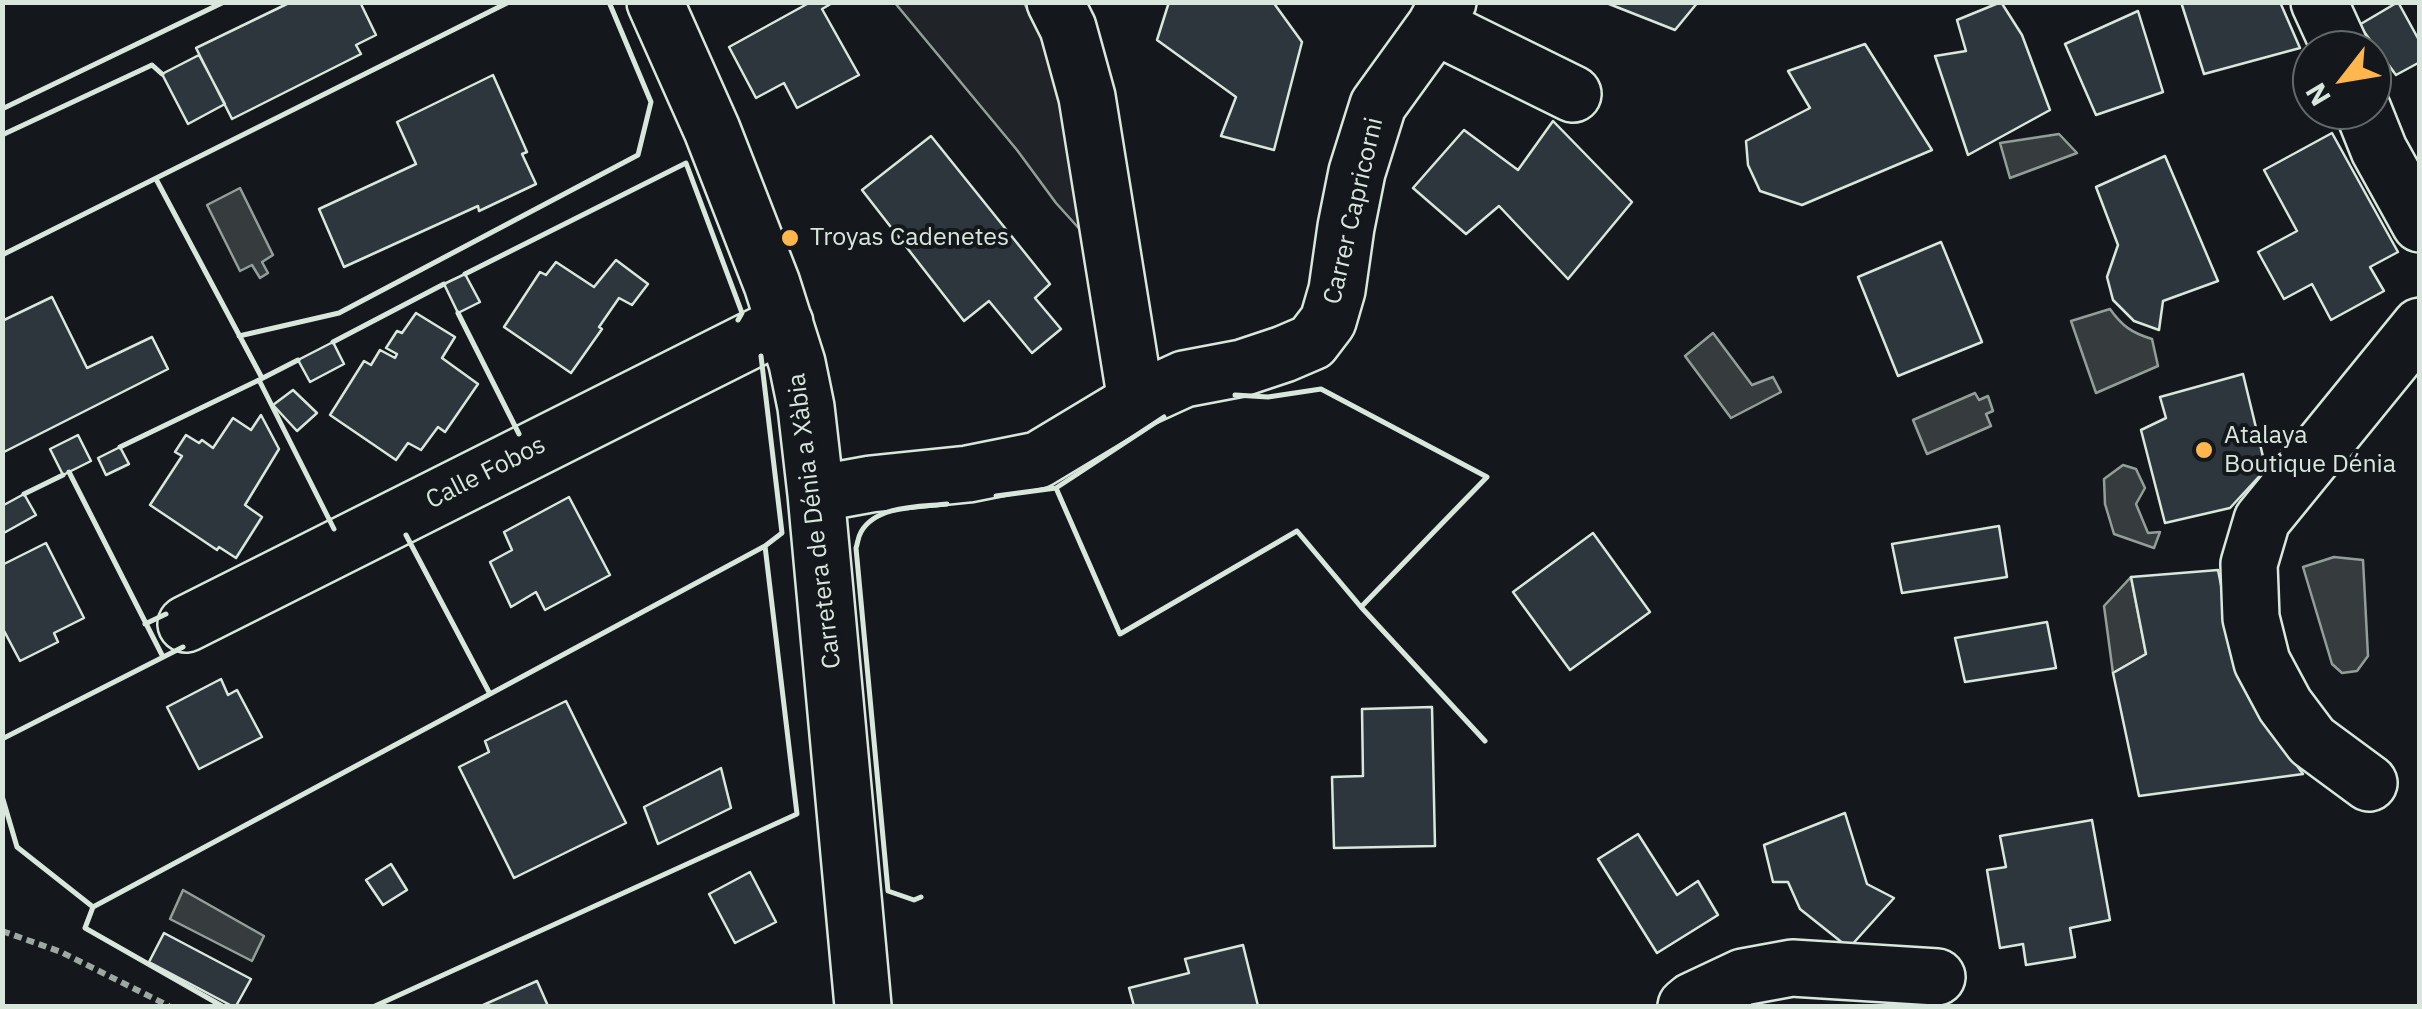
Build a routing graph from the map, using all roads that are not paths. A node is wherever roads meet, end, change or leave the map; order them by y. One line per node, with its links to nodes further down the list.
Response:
1 (655, 2): 9 (street, Carretera de Dénia a Xàbia)
2 (1054, 2): 11 (street)
3 (2319, 2): 5 (street)
4 (1442, 14): 6 (street, Carrer Capricorni); 11 (street, Carrer Capricorni)
5 (2331, 30)
6 (1574, 94)
7 (2370, 130): 8 (street)
8 (2420, 224)
9 (785, 323): 12 (street, Carretera de Dénia a Xàbia); 13 (street, Calle Fobos)
10 (2420, 326): 14 (street)
11 (1136, 401): 12 (street, Carrer Capricorni)
12 (816, 494): 16 (street, Carretera de Dénia a Xàbia)
13 (186, 624)
14 (2369, 783)
15 (1937, 977): 17 (street)
16 (863, 1006)
17 (1686, 1006)

